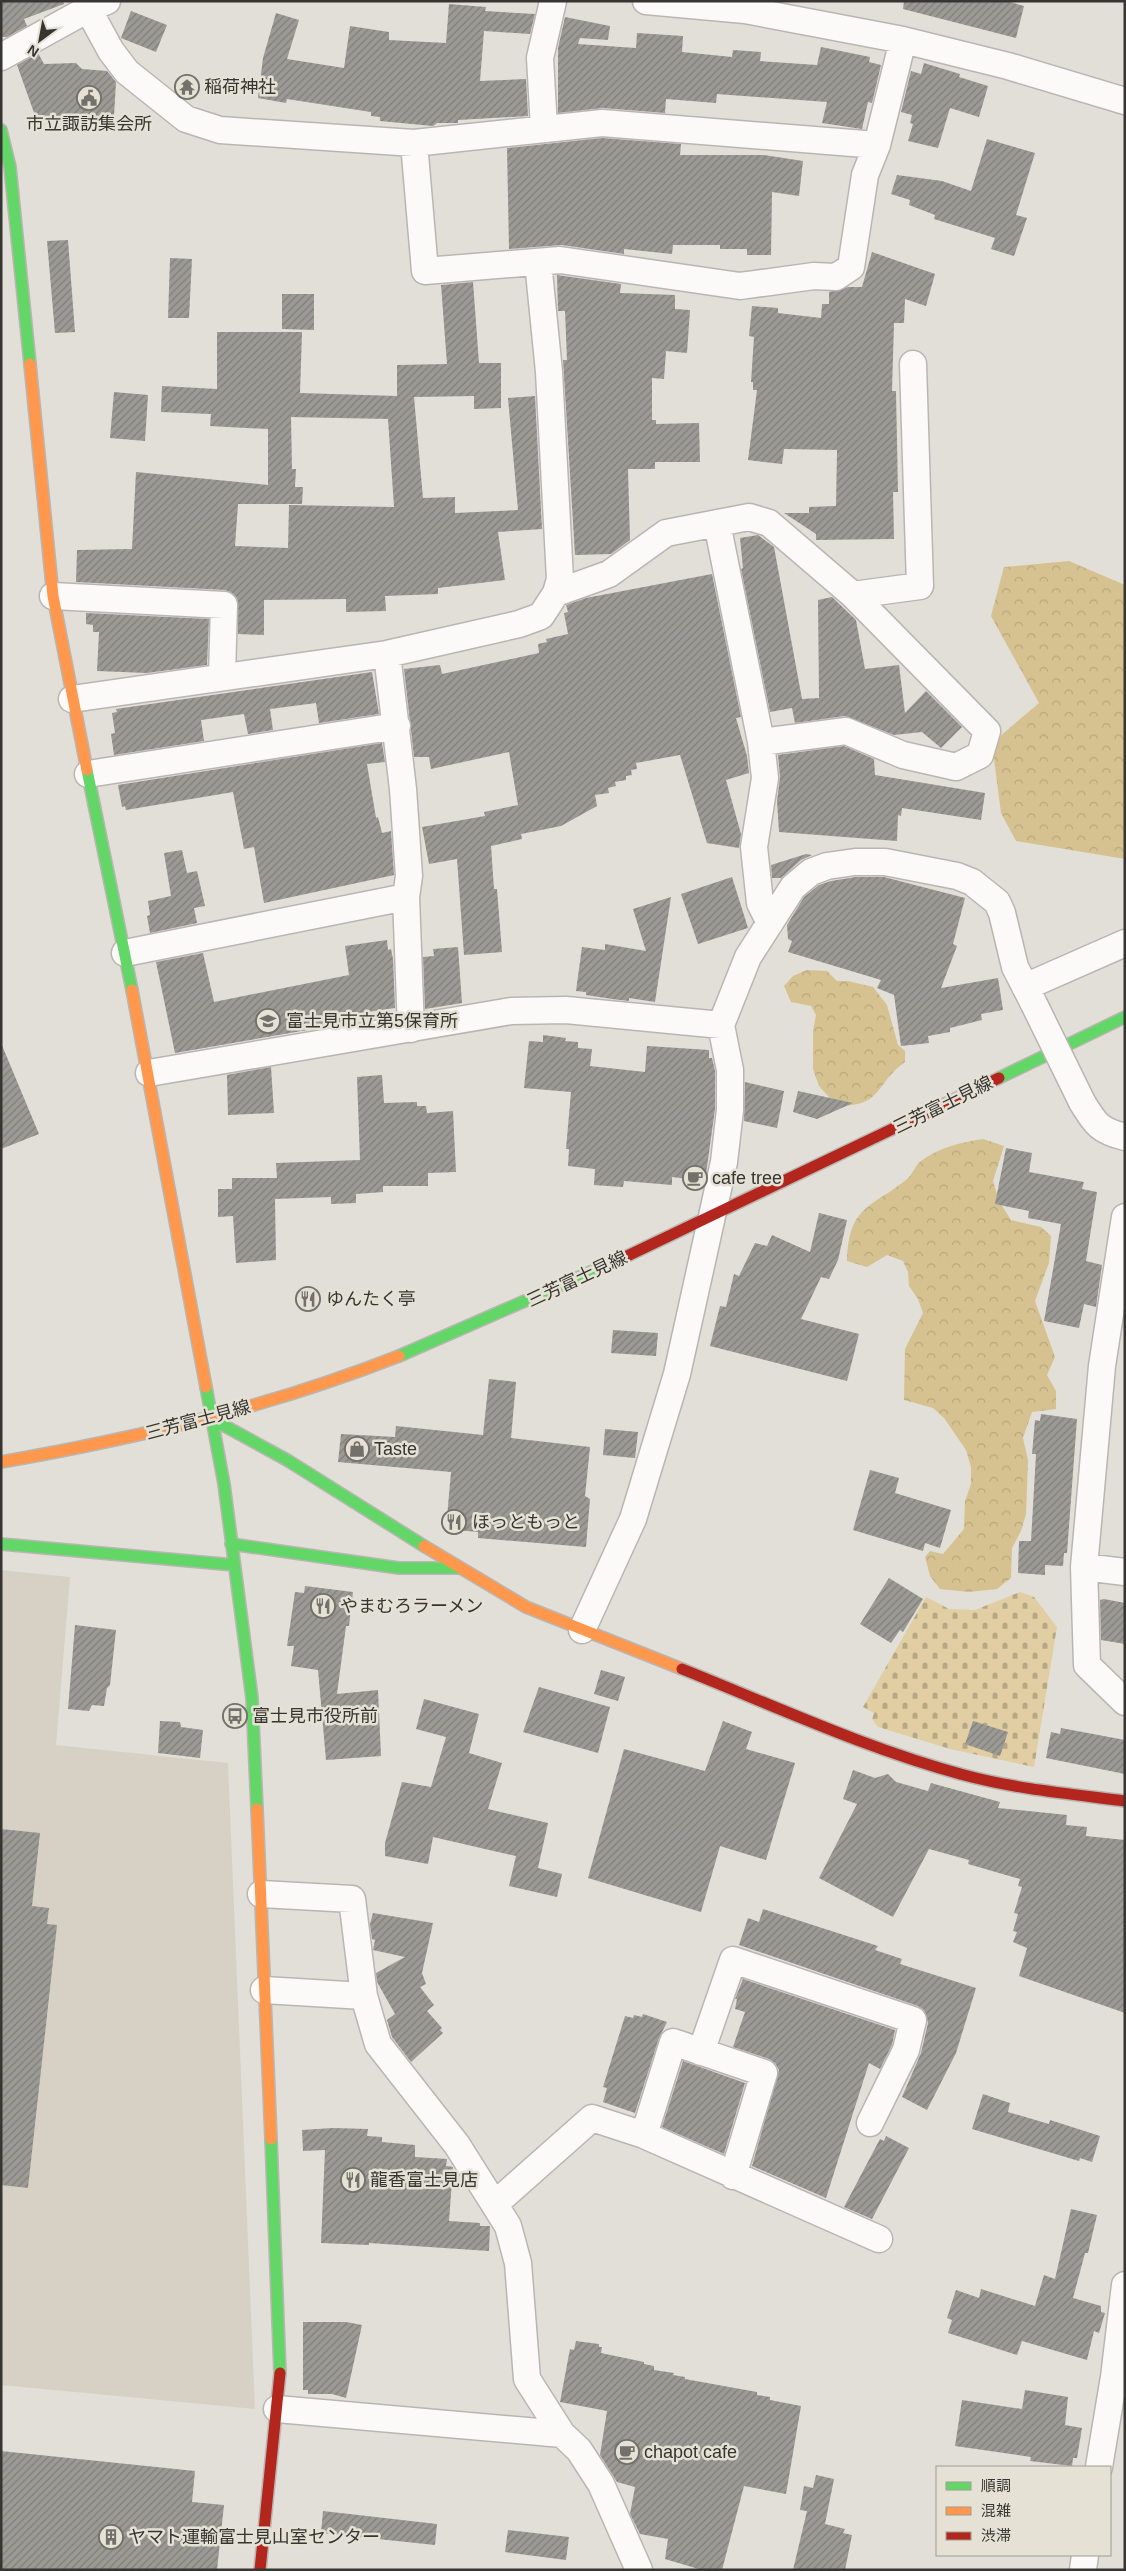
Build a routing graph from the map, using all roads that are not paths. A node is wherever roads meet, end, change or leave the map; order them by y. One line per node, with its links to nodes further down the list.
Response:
1 (553, 1): 7 (street)
2 (646, 1): 4 (street)
3 (97, 5): 5 (street); 9 (street)
4 (903, 40): 6 (street); 10 (street)
5 (1, 57)
6 (1125, 101)
7 (544, 128): 9 (street); 10 (street)
8 (1, 130): 16 (street)
9 (414, 142): 11 (street)
10 (877, 145): 11 (street)
11 (538, 262): 14 (street)
12 (913, 364): 15 (street)
13 (717, 522): 14 (street); 15 (street); 21 (street)
14 (556, 593): 17 (street)
15 (853, 595): 21 (street)
16 (53, 596): 18 (street); 19 (street)
17 (387, 654): 18 (street); 20 (street)
18 (222, 677): 19 (street)
19 (72, 699): 22 (street)
20 (397, 726): 22 (street); 23 (street)
21 (761, 742): 24 (street)
22 (88, 774): 26 (street)
23 (406, 897): 26 (street); 30 (street)
24 (770, 923): 27 (street); 29 (street)
25 (1125, 943): 27 (street)
26 (125, 953): 31 (street)
27 (1029, 996): 32 (street, bridge)
28 (1125, 1017): 33 (street, 三芳富士見線)
29 (721, 1026): 30 (street); 33 (street)
30 (411, 1029): 31 (street)
31 (149, 1073): 35 (street)
32 (1125, 1137)
33 (710, 1218): 35 (street, 三芳富士見線); 43 (street)
34 (1125, 1218): 40 (street)
35 (212, 1419): 36 (street, 三芳富士見線); 38 (street); 41 (street)
36 (1, 1462)
37 (1, 1544): 39 (street)
38 (231, 1544): 39 (street); 41 (street)
39 (234, 1565): 46 (street)
40 (1084, 1567): 42 (street); 44 (street)
41 (459, 1568): 43 (street)
42 (1125, 1572)
43 (582, 1630): 45 (street)
44 (1125, 1702)
45 (1125, 1802)
46 (261, 1894): 47 (street); 48 (street)
47 (264, 1990): 48 (street); 56 (street)
48 (364, 1996): 53 (street)
49 (701, 2052): 50 (street); 51 (street); 52 (street)
50 (870, 2124)
51 (644, 2135): 52 (street); 53 (street)
52 (733, 2176): 54 (street)
53 (495, 2204): 57 (street)
54 (880, 2239)
55 (1125, 2285): 58 (street)
56 (277, 2409): 57 (street); 60 (street)
57 (562, 2434): 61 (street)
58 (1100, 2466)
59 (1086, 2556): 62 (street)
60 (260, 2570)
61 (639, 2570)
62 (1083, 2570)

